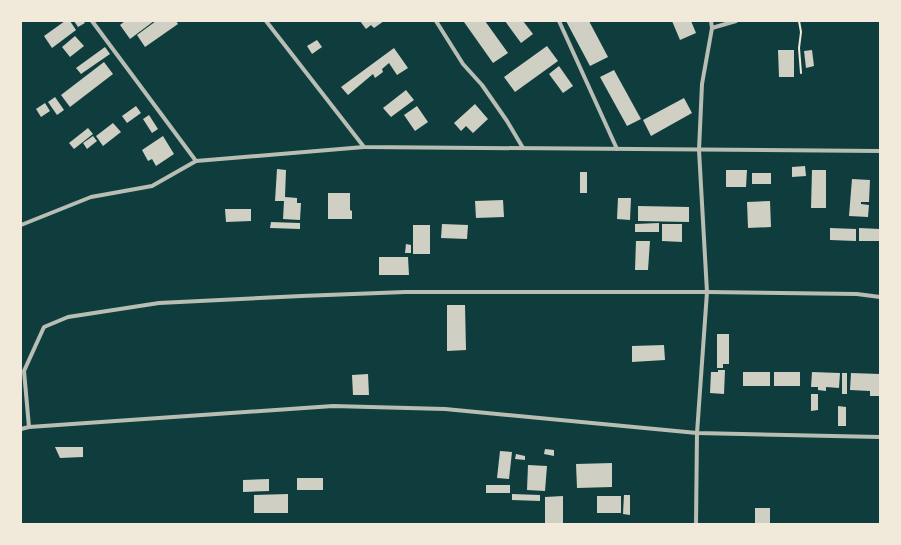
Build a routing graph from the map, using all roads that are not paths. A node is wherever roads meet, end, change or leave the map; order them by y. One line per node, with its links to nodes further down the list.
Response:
1 (92, 21): 13 (street)
2 (266, 21): 8 (street)
3 (436, 21): 9 (street)
4 (559, 21): 10 (street)
5 (711, 21): 7 (street)
6 (736, 21): 7 (street)
7 (712, 28): 11 (street)
8 (364, 147): 9 (street); 13 (street)
9 (523, 148): 10 (street)
10 (617, 149): 11 (street)
11 (699, 150): 12 (street); 15 (street)
12 (880, 151)
13 (196, 161): 14 (street)
14 (21, 225)
15 (707, 292): 16 (street); 17 (street); 19 (street)
16 (880, 297)
17 (30, 427): 18 (street); 19 (street)
18 (21, 429)
19 (697, 433): 20 (street); 21 (street)
20 (880, 437)
21 (696, 524)

